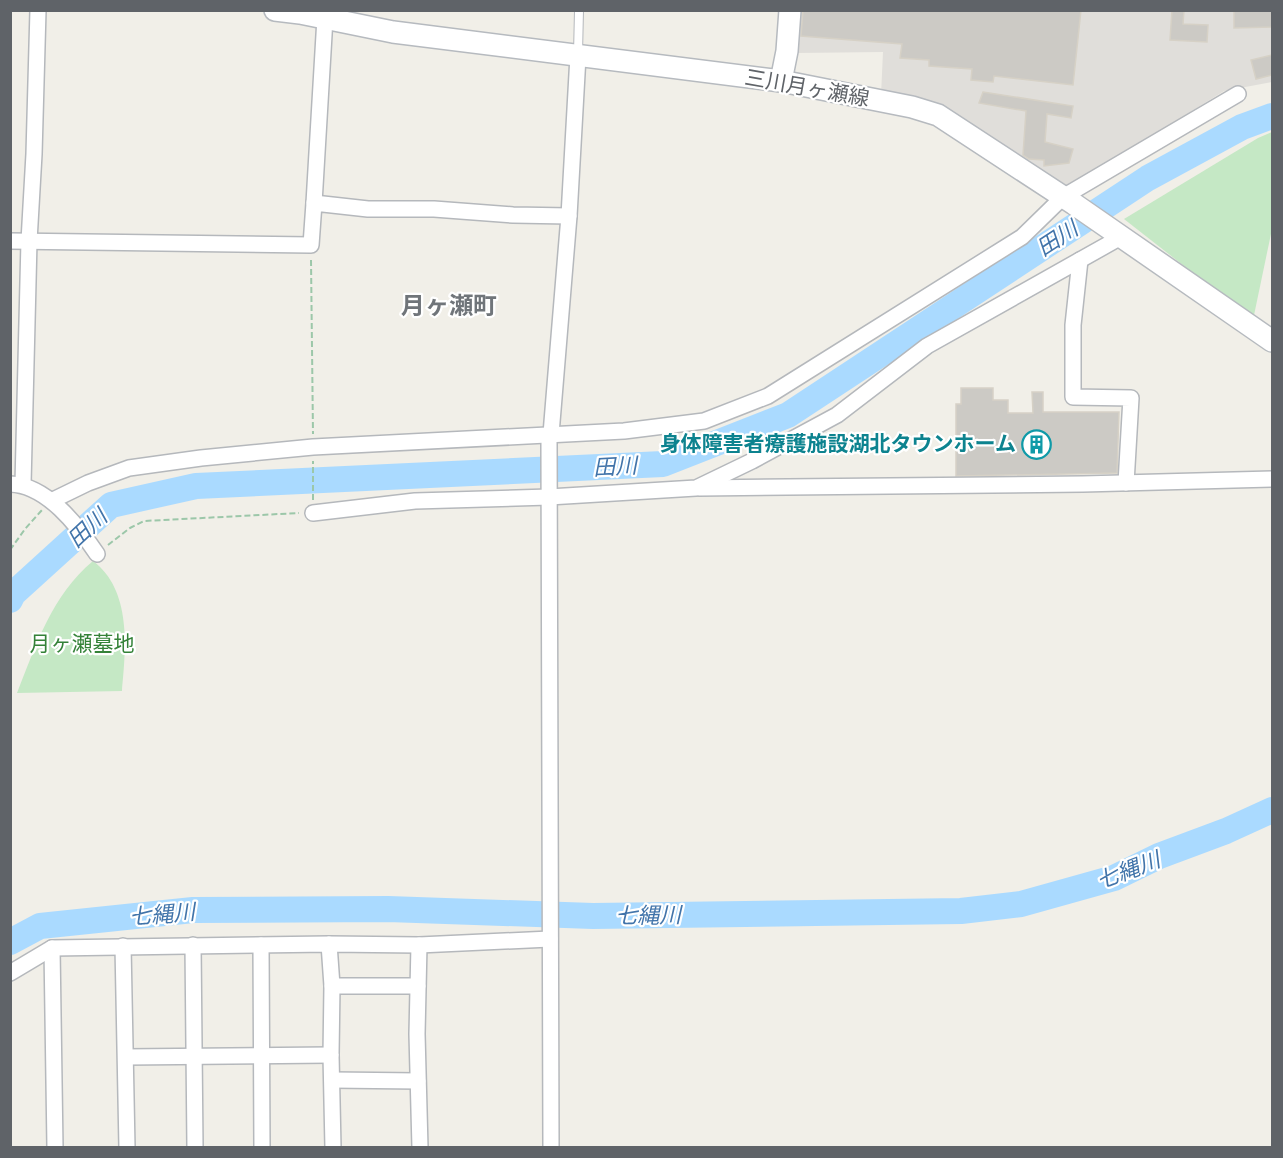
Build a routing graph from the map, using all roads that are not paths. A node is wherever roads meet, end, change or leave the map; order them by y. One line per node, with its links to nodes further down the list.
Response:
1 (38, 10): 14 (street)
2 (275, 10): 5 (main road, 三川月ヶ瀬線)
3 (579, 10): 6 (lane)
4 (790, 10): 7 (main road)
5 (325, 18): 6 (main road, 三川月ヶ瀬線); 10 (street)
6 (578, 56): 7 (main road, 三川月ヶ瀬線); 11 (street)
7 (781, 81): 9 (main road, 三川月ヶ瀬線)
8 (1238, 94): 9 (street)
9 (1068, 200): 12 (main road, 三川月ヶ瀬線); 17 (street)
10 (314, 202): 11 (street); 14 (street)
11 (569, 216): 17 (street)
12 (1117, 234): 15 (street); 16 (main road, 三川月ヶ瀬線)
13 (10, 241): 14 (street)
14 (29, 241): 20 (street)
15 (1080, 260): 19 (street); 21 (street)
16 (1272, 341)
17 (550, 437): 22 (street); 23 (street)
18 (1272, 480): 19 (street)
19 (1126, 483): 21 (street)
20 (17, 484): 23 (street)
21 (696, 488): 22 (street)
22 (549, 494): 24 (street); 26 (street)
23 (55, 502): 25 (street)
24 (313, 511)
25 (96, 552)
26 (550, 937): 30 (street); 48 (street)
27 (329, 944): 29 (street); 30 (street); 34 (street)
28 (193, 945): 29 (street); 31 (street); 37 (street)
29 (261, 945): 39 (street)
30 (419, 945): 35 (street)
31 (123, 946): 32 (street); 38 (street)
32 (52, 948): 33 (street); 42 (street)
33 (10, 973)
34 (332, 986): 35 (street); 36 (street)
35 (418, 986): 41 (street)
36 (331, 1055): 39 (street); 40 (street)
37 (195, 1056): 38 (street); 39 (street); 44 (street)
38 (126, 1057): 43 (street)
39 (262, 1057): 45 (street)
40 (333, 1080): 41 (street); 46 (street)
41 (418, 1081): 47 (street)
42 (55, 1148)
43 (127, 1148)
44 (195, 1148)
45 (262, 1148)
46 (333, 1148)
47 (420, 1148)
48 (551, 1148)

